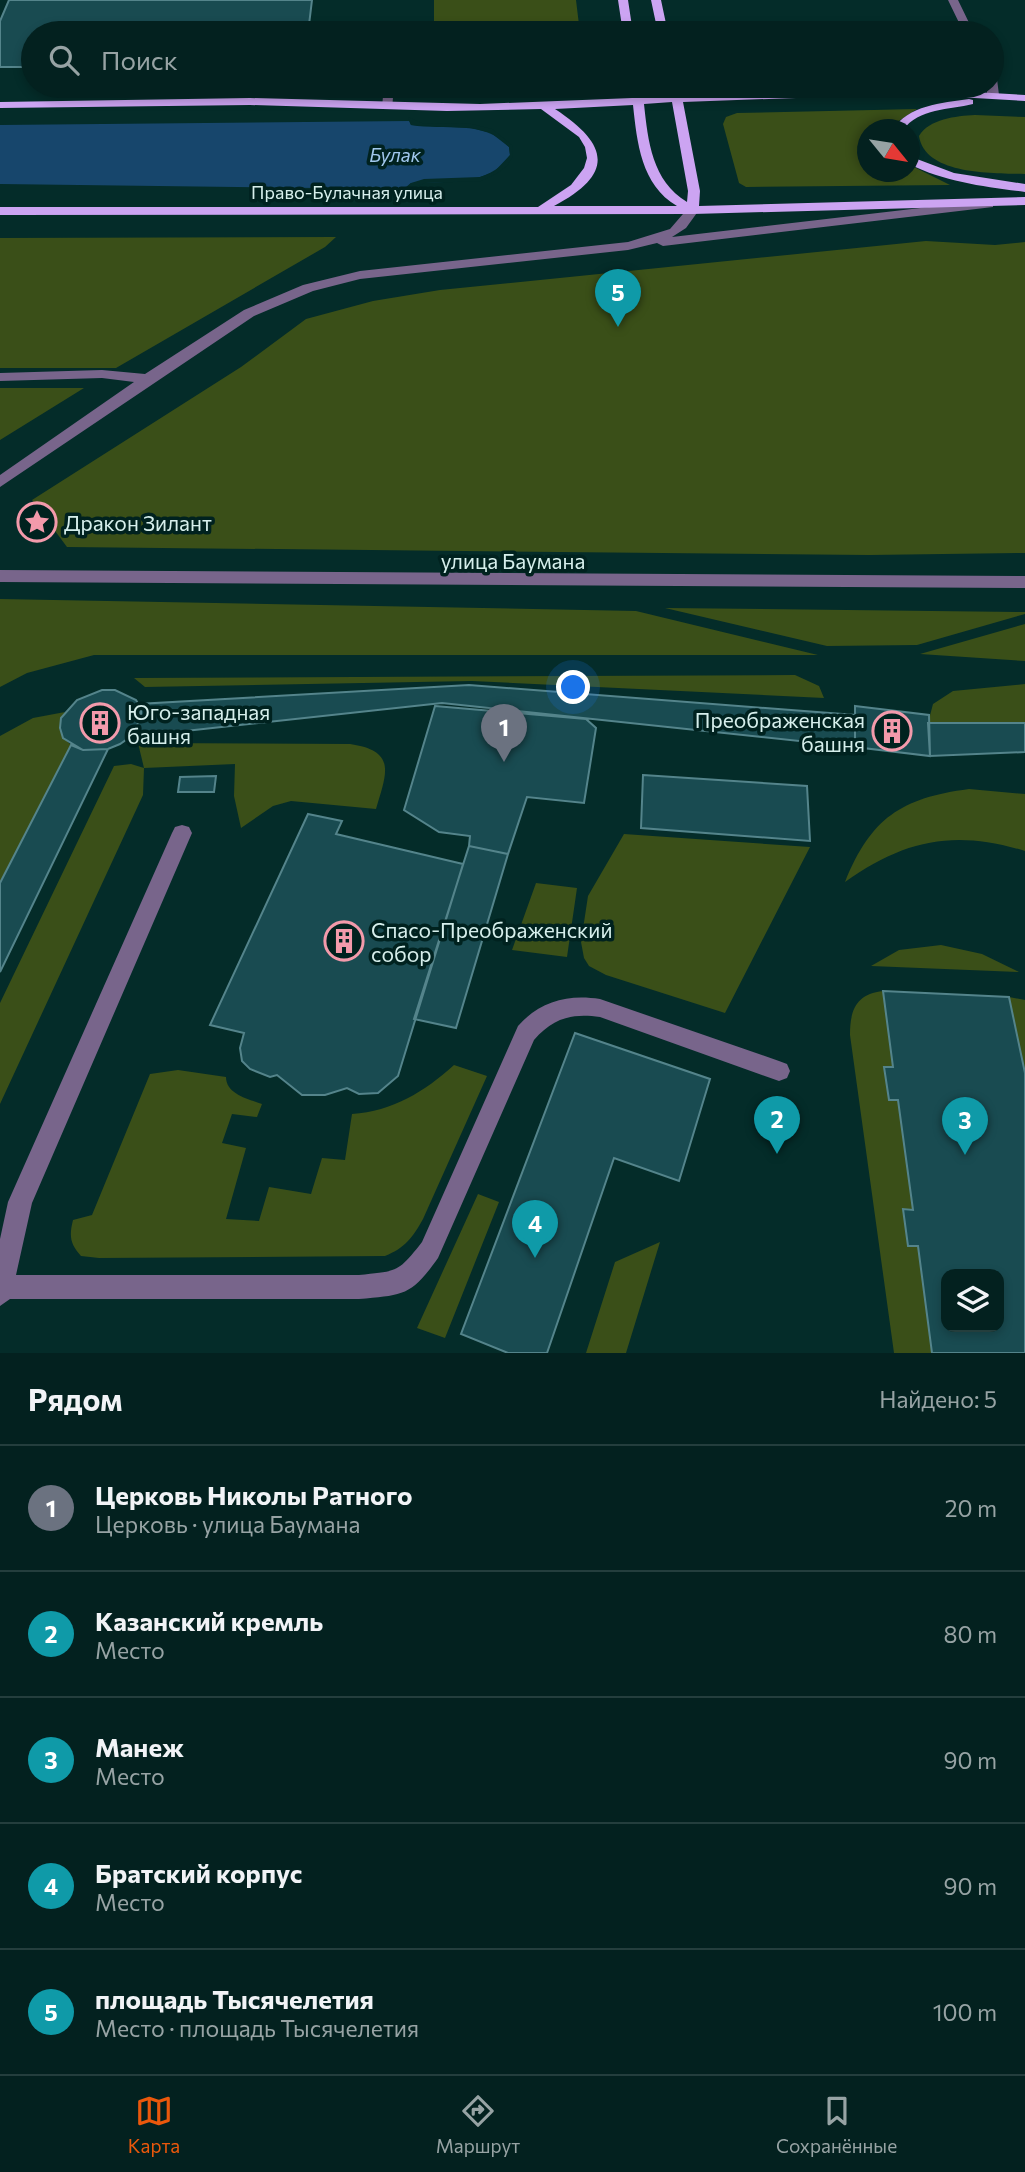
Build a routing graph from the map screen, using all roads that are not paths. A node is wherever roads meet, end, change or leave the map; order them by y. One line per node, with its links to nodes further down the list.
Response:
1 (622, 0): 4 (main road)
2 (656, 0): 5 (main road)
3 (953, 0): 6 (street)
4 (626, 21)
5 (660, 21)
6 (963, 21)
7 (1004, 96): 12 (main road)
8 (388, 98): 16 (street)
9 (643, 98): 13 (main road)
10 (676, 98): 23 (main road)
11 (985, 98): 17 (main road)
12 (1025, 98)
13 (638, 99): 15 (main road); 23 (main road)
14 (0, 105): 16 (main road)
15 (543, 106): 16 (main road); 22 (main road)
16 (388, 107)
17 (909, 119)
18 (920, 165): 19 (main road)
19 (1025, 188)
20 (1025, 201): 21 (main road, Право-Булачная улица)
21 (1009, 202): 23 (main road, Право-Булачная улица); 25 (street)
22 (537, 209): 23 (main road, Право-Булачная улица); 24 (main road, Право-Булачная улица)
23 (693, 210): 25 (street)
24 (0, 211)
25 (628, 246): 27 (street)
26 (0, 377): 27 (street)
27 (148, 379): 28 (street)
28 (0, 482)
29 (0, 576): 30 (street, улица Баумана)
30 (1025, 582)
31 (182, 833): 33 (street)
32 (779, 1071): 33 (street)
33 (1, 1291)

